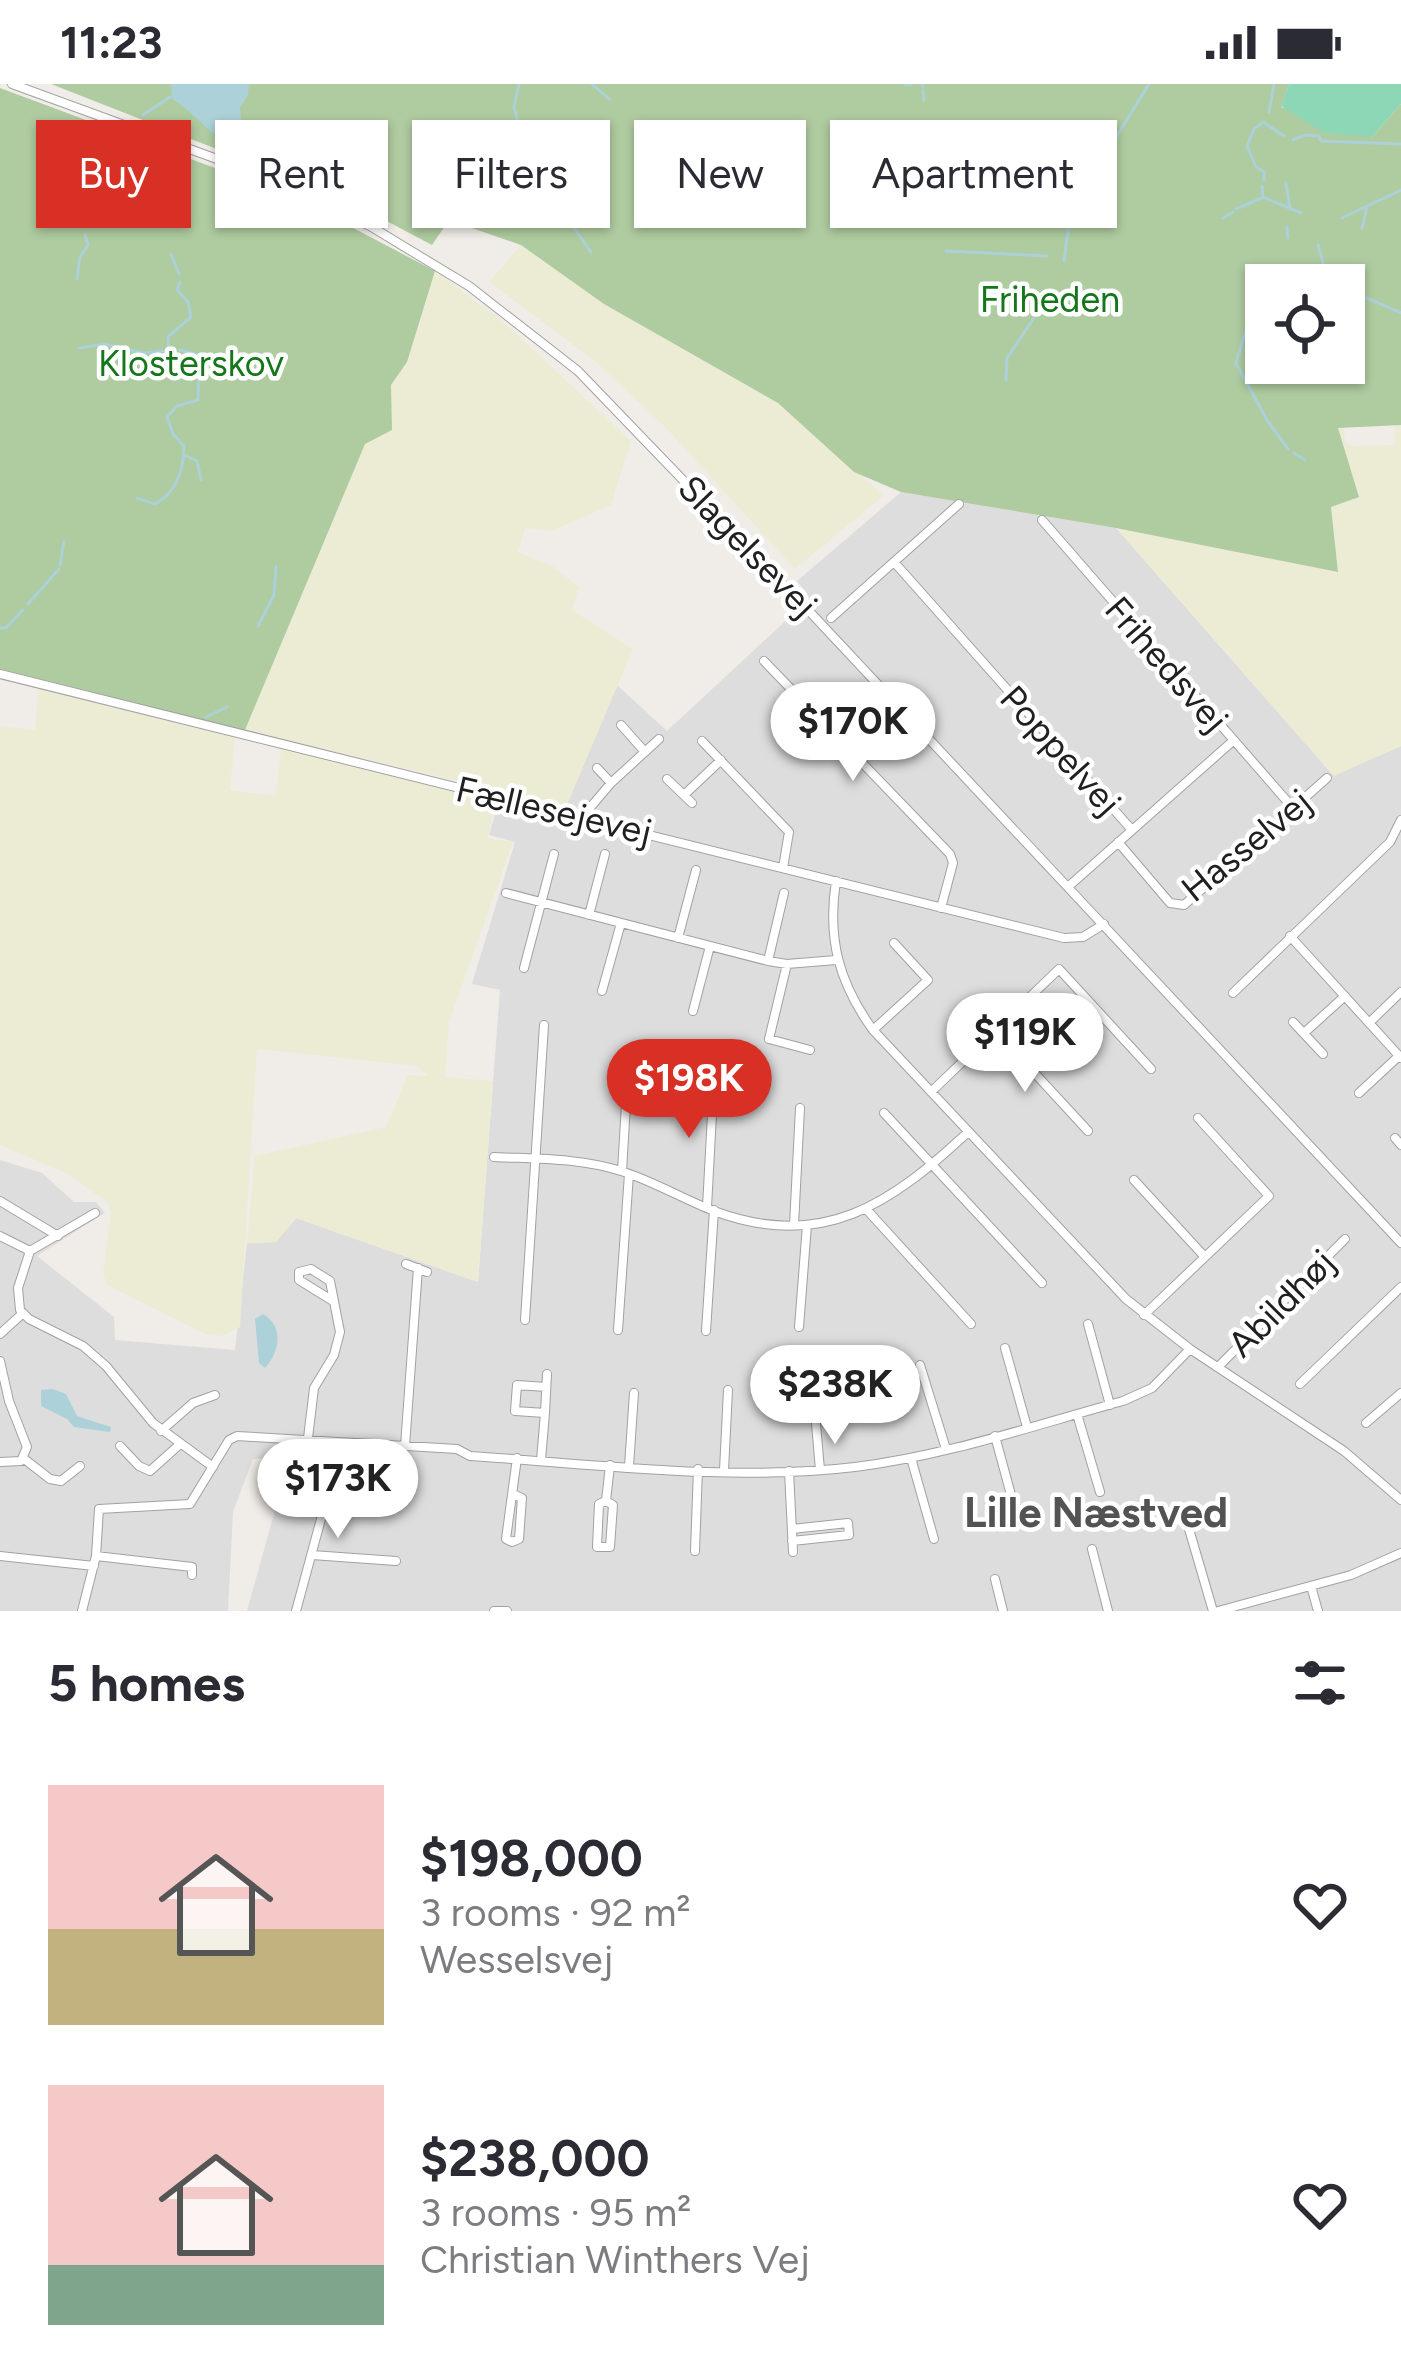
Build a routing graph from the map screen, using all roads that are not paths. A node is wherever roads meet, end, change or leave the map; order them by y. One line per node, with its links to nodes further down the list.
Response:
1 (13, 84): 28 (street, Slagelsevej)
2 (959, 503): 4 (street)
3 (1042, 520): 10 (street, Frihedsvej)
4 (894, 562): 5 (street); 21 (street, Poppelvej)
5 (831, 618)
6 (764, 661): 32 (street)
7 (0, 674): 19 (street, Fællesejevej)
8 (621, 725): 12 (street)
9 (659, 740): 12 (street)
10 (1234, 740): 18 (street, Frihedsvej); 21 (street)
11 (702, 741): 13 (street)
12 (645, 752): 17 (street)
13 (721, 760): 16 (street); 25 (street)
14 (597, 768): 17 (street)
15 (1327, 778): 18 (street, Hasselvej)
16 (667, 779)
17 (611, 783): 19 (street)
18 (1293, 808): 22 (street, Hasselvej)
19 (583, 816): 25 (street, Fællesejevej)
20 (1401, 820): 36 (street)
21 (1132, 830): 22 (street)
22 (1118, 842): 28 (street)
23 (554, 854): 31 (street)
24 (605, 854): 33 (street)
25 (783, 868): 27 (street, Fællesejevej)
26 (696, 870): 37 (street)
27 (836, 881): 32 (street, Fællesejevej); 40 (street)
28 (1068, 886): 35 (street, Slagelsevej)
29 (506, 893): 31 (street)
30 (784, 893): 41 (street)
31 (542, 902): 33 (street); 43 (street)
32 (941, 908): 35 (street, Fællesejevej)
33 (589, 915): 34 (street)
34 (621, 923): 37 (street); 44 (street)
35 (1104, 924): 82 (street, Slagelsevej)
36 (1290, 936): 45 (street); 47 (street)
37 (678, 938): 39 (street)
38 (894, 943): 53 (street)
39 (710, 946): 41 (street); 48 (street)
40 (836, 960): 42 (street); 53 (street)
41 (768, 961): 42 (street)
42 (787, 964): 55 (street)
43 (524, 968)
44 (602, 991)
45 (1233, 992)
46 (1401, 992): 50 (street)
47 (1345, 997): 50 (street); 54 (street)
48 (693, 1011)
49 (1293, 1022): 54 (street)
50 (1370, 1022): 58 (street)
51 (544, 1025): 69 (street)
52 (994, 1029): 59 (street); 61 (street); 66 (street)
53 (873, 1030): 61 (street)
54 (1304, 1033): 57 (street)
55 (810, 1050)
56 (629, 1054): 71 (street)
57 (1323, 1054)
58 (1400, 1057): 62 (street)
59 (1150, 1069)
60 (714, 1077): 74 (street)
61 (931, 1092): 67 (street)
62 (1359, 1093)
63 (800, 1108): 77 (street)
64 (884, 1113): 70 (street)
65 (1198, 1118): 84 (street)
66 (1088, 1131)
67 (968, 1132): 70 (street); 90 (street)
68 (494, 1157): 69 (street)
69 (535, 1159): 71 (street); 91 (street)
70 (932, 1166): 75 (street); 86 (street)
71 (625, 1173): 74 (street); 95 (street)
72 (1135, 1180): 84 (street)
73 (0, 1201): 80 (street)
74 (710, 1209): 77 (street); 96 (street)
75 (866, 1209): 78 (street); 92 (street)
76 (95, 1213): 80 (street)
77 (794, 1225): 78 (street)
78 (807, 1225): 94 (street)
79 (0, 1236): 83 (street)
80 (58, 1236): 83 (street)
81 (1345, 1239): 102 (street, Abildhøj)
82 (1401, 1242)
83 (30, 1251): 89 (street)
84 (1204, 1256): 90 (street)
85 (406, 1264): 121 (street)
86 (1042, 1283)
87 (1401, 1287): 104 (street)
88 (333, 1301): 88 (street); 118 (street)
89 (22, 1314): 97 (street); 116 (street)
90 (1144, 1315): 99 (street)
91 (525, 1320)
92 (971, 1324)
93 (1088, 1324): 111 (street)
94 (799, 1328)
95 (618, 1330)
96 (706, 1331)
97 (0, 1334)
98 (1005, 1348): 115 (street)
99 (1190, 1349): 102 (street); 111 (street)
100 (0, 1361): 123 (street)
101 (920, 1365): 122 (street)
102 (1218, 1367): 141 (street)
103 (547, 1374): 105 (street)
104 (1300, 1384)
105 (546, 1387): 112 (street); 112 (street)
106 (813, 1389): 135 (street)
107 (728, 1390): 134 (street)
108 (634, 1393): 131 (street)
109 (1401, 1393): 114 (street)
110 (215, 1395): 116 (street)
111 (1110, 1405): 113 (street)
112 (544, 1413): 127 (street)
113 (1078, 1414): 115 (street); 138 (street)
114 (1366, 1423)
115 (1027, 1427): 117 (street)
116 (161, 1431): 119 (street)
117 (995, 1436): 122 (street); 143 (street)
118 (308, 1438): 121 (street); 132 (street)
119 (179, 1445): 120 (street); 132 (street)
120 (120, 1446)
121 (405, 1446): 125 (street)
122 (946, 1449): 124 (street)
123 (23, 1458): 128 (street); 130 (street)
124 (911, 1458): 135 (street); 146 (street)
125 (517, 1459): 127 (street); 140 (street)
126 (337, 1460): 137 (street)
127 (542, 1460): 129 (street)
128 (0, 1462)
129 (610, 1465): 131 (street); 142 (street)
130 (80, 1466)
131 (629, 1466): 133 (street)
132 (213, 1467): 152 (street)
133 (698, 1469): 134 (street); 148 (street)
134 (724, 1470): 136 (street)
135 (820, 1470): 136 (street)
136 (789, 1471): 144 (street)
137 (329, 1488): 139 (street); 150 (street)
138 (1100, 1492)
139 (410, 1493)
140 (514, 1495): 140 (street)
141 (1401, 1500)
142 (606, 1501): 142 (street)
143 (1017, 1517)
144 (792, 1528): 144 (street)
145 (1189, 1529): 163 (street)
146 (934, 1540)
147 (1092, 1549): 162 (street)
148 (695, 1551)
149 (1401, 1553): 156 (street)
150 (311, 1555): 153 (street); 158 (street)
151 (0, 1556): 152 (street)
152 (95, 1561): 154 (street); 157 (street)
153 (396, 1561)
154 (193, 1575)
155 (994, 1580): 161 (street)
156 (1312, 1586): 163 (street); 164 (street)
157 (82, 1611)
158 (296, 1611)
159 (494, 1611): 160 (street)
160 (507, 1611)
161 (1003, 1611)
162 (1108, 1611)
163 (1216, 1611)
164 (1318, 1611)

